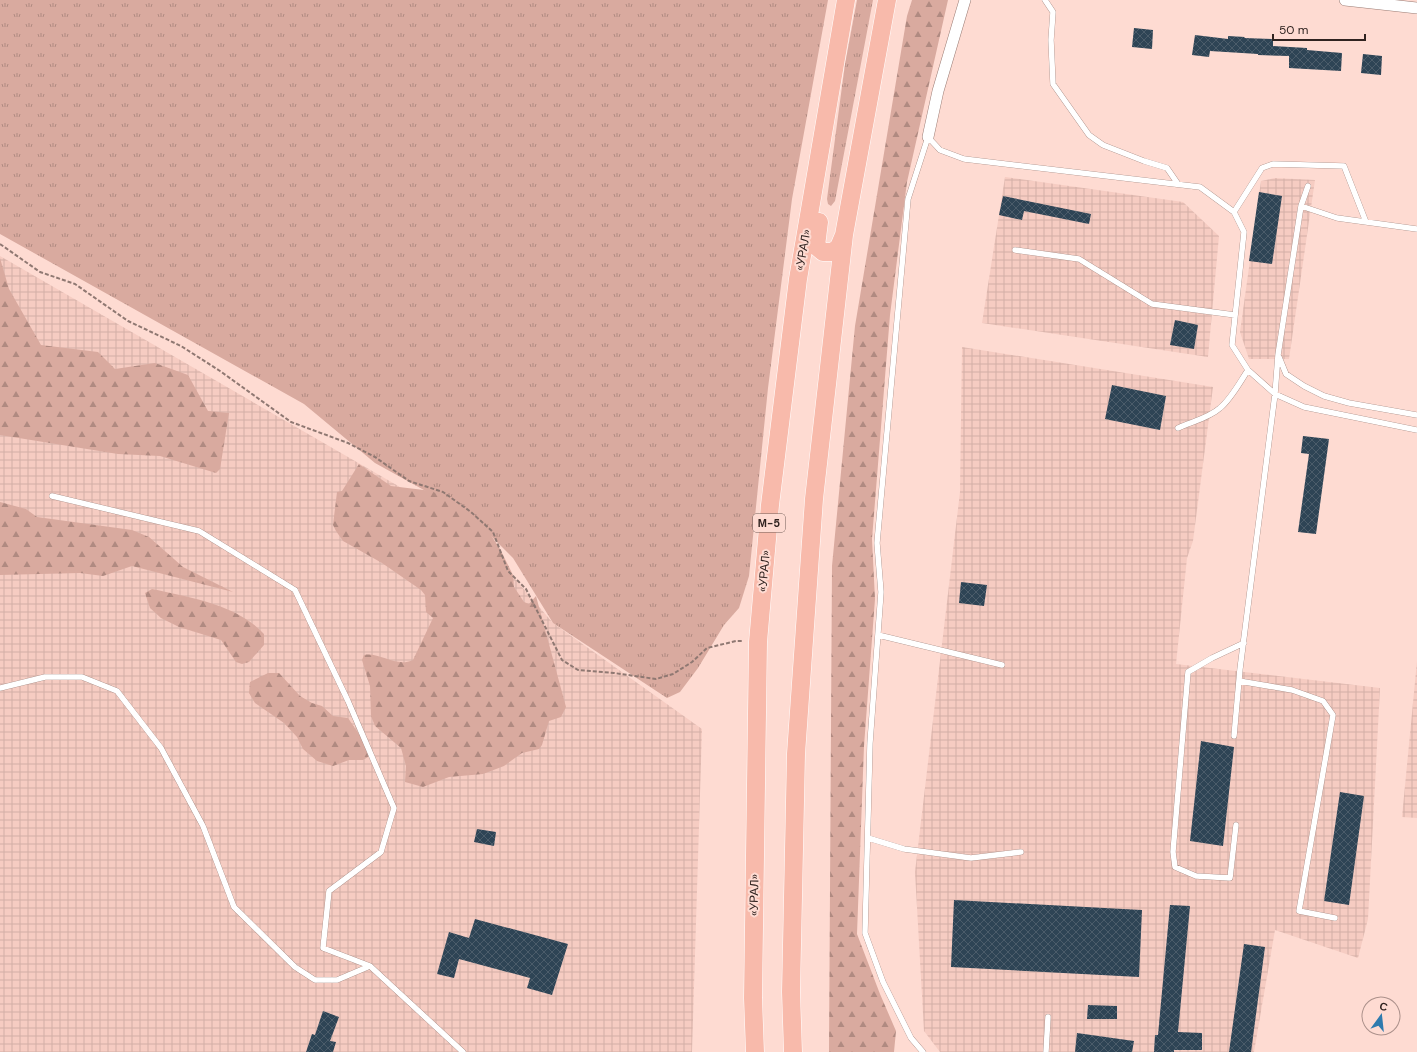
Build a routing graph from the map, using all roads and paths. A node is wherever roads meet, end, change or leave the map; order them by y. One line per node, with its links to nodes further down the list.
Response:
1 (846, 0): 8 (main road, «УРАЛ» / М-5)
2 (887, 0): 15 (main road)
3 (965, 0): 7 (street)
4 (1045, 0): 9 (lane)
5 (1345, 0): 6 (street)
6 (1416, 5)
7 (928, 137): 9 (lane); 26 (lane)
8 (817, 172): 15 (main road); 27 (main road, «УРАЛ» / М-5)
9 (1178, 184): 12 (lane)
10 (1308, 186): 11 (lane)
11 (1301, 206): 13 (lane); 19 (lane)
12 (1234, 212): 13 (lane); 18 (lane)
13 (1366, 222): 14 (lane)
14 (1417, 229)
15 (844, 235): 41 (main road)
16 (0, 244): 27 (path)
17 (1015, 250): 18 (lane)
18 (1235, 315): 20 (lane)
19 (1278, 355): 21 (lane); 22 (lane)
20 (1248, 370): 21 (lane); 23 (lane)
21 (1275, 394): 24 (lane); 28 (lane)
22 (1417, 415)
23 (1178, 428)
24 (1417, 430)
25 (52, 496): 37 (lane)
26 (878, 635): 29 (lane); 34 (lane)
27 (758, 642): 40 (main road, «УРАЛ» / М-5)
28 (1244, 643): 30 (lane); 33 (lane)
29 (1002, 665)
30 (1239, 680): 32 (lane); 36 (lane)
31 (0, 688): 37 (lane)
32 (1234, 736)
33 (1236, 826)
34 (868, 838): 35 (lane); 42 (lane)
35 (1021, 852)
36 (1335, 918)
37 (370, 966): 39 (lane)
38 (1048, 1017): 43 (lane)
39 (463, 1052)
40 (755, 1052)
41 (793, 1052)
42 (923, 1052)
43 (1046, 1052)

